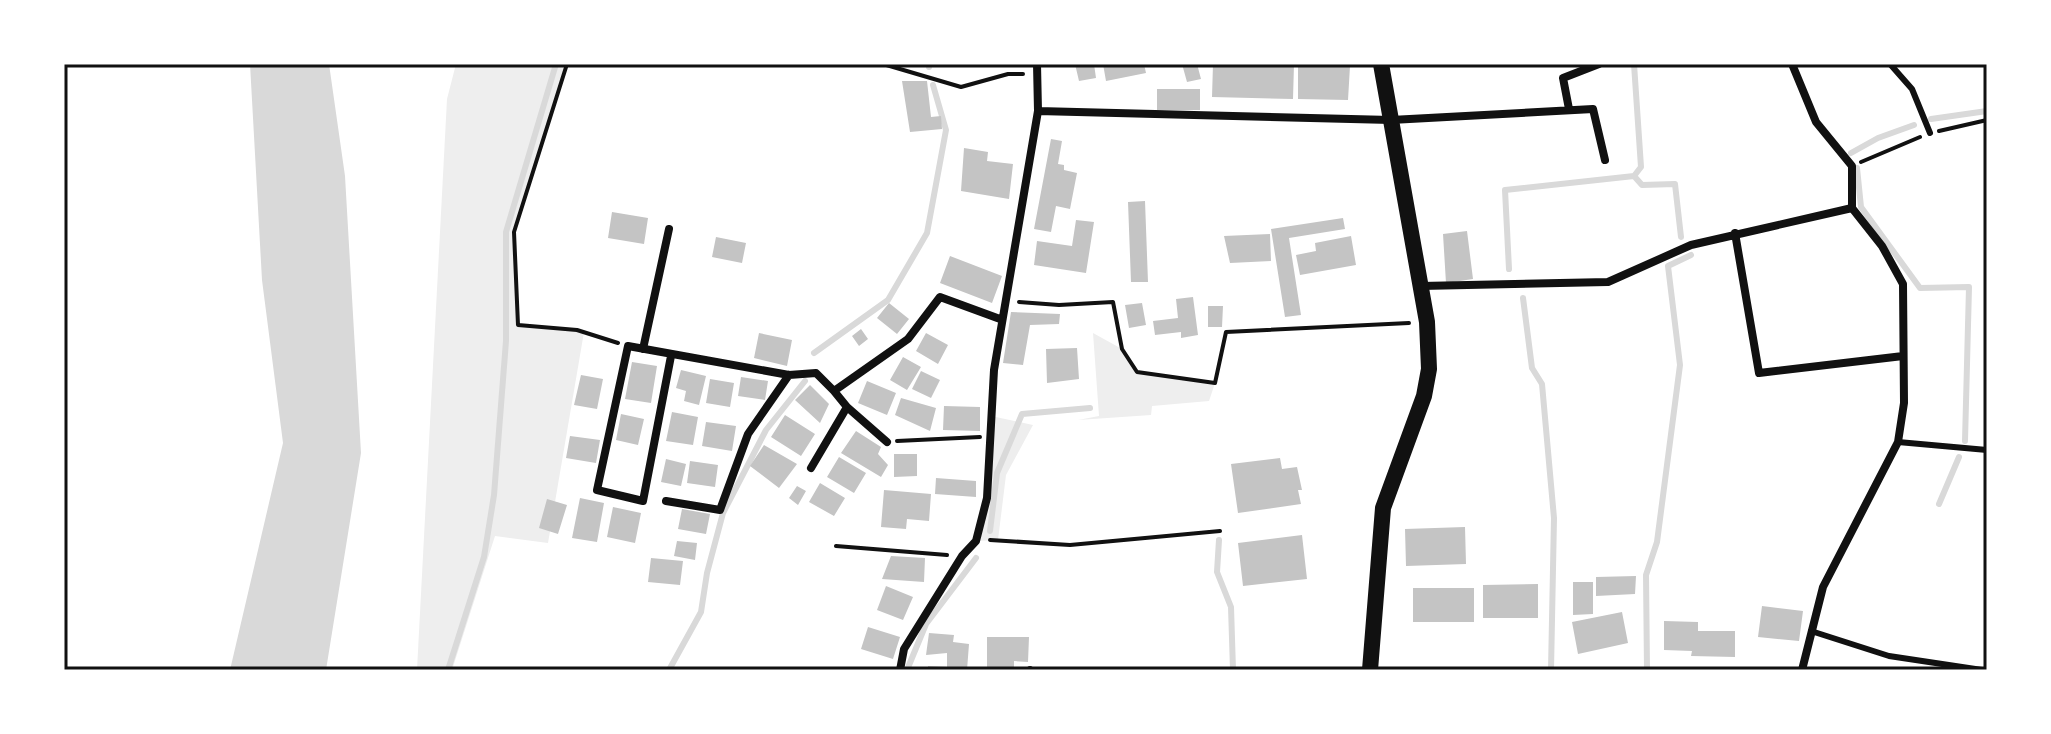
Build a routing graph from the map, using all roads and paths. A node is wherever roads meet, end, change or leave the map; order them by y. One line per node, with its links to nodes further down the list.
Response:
1 (567, 64): 23 (path)
2 (883, 64): 8 (path)
3 (1037, 64): 8 (street)
4 (1381, 64): 11 (main road)
5 (1599, 64): 9 (street)
6 (1792, 64): 15 (street)
7 (1890, 64): 13 (lane)
8 (1038, 74): 10 (street)
9 (1569, 109): 11 (street); 14 (street)
10 (1038, 111): 11 (street); 20 (street)
11 (1391, 120): 19 (main road)
12 (1987, 120): 13 (path)
13 (1930, 133): 15 (path)
14 (1605, 160)
15 (1852, 166): 16 (street)
16 (1852, 208): 18 (street); 26 (street)
17 (669, 229): 24 (street)
18 (1735, 233): 19 (street); 26 (street)
19 (1421, 286): 22 (main road)
20 (1006, 301): 21 (street); 22 (path)
21 (1000, 319): 28 (street); 30 (street)
22 (1427, 322): 42 (main road)
23 (628, 346): 24 (street); 25 (street)
24 (643, 349): 25 (street)
25 (671, 356): 27 (street)
26 (1903, 356): 32 (street)
27 (789, 375): 28 (street); 35 (street)
28 (834, 391): 29 (street)
29 (847, 407): 31 (street); 34 (street)
30 (990, 437): 31 (path); 37 (street)
31 (887, 442)
32 (1898, 442): 33 (lane); 40 (street)
33 (1987, 450)
34 (811, 468)
35 (666, 501)
36 (1220, 531): 37 (path)
37 (976, 541): 39 (street)
38 (836, 546): 39 (path)
39 (962, 556): 41 (street)
40 (1811, 631): 43 (street); 44 (lane)
41 (900, 670)
42 (1370, 670)
43 (1802, 670)
44 (1982, 670)

